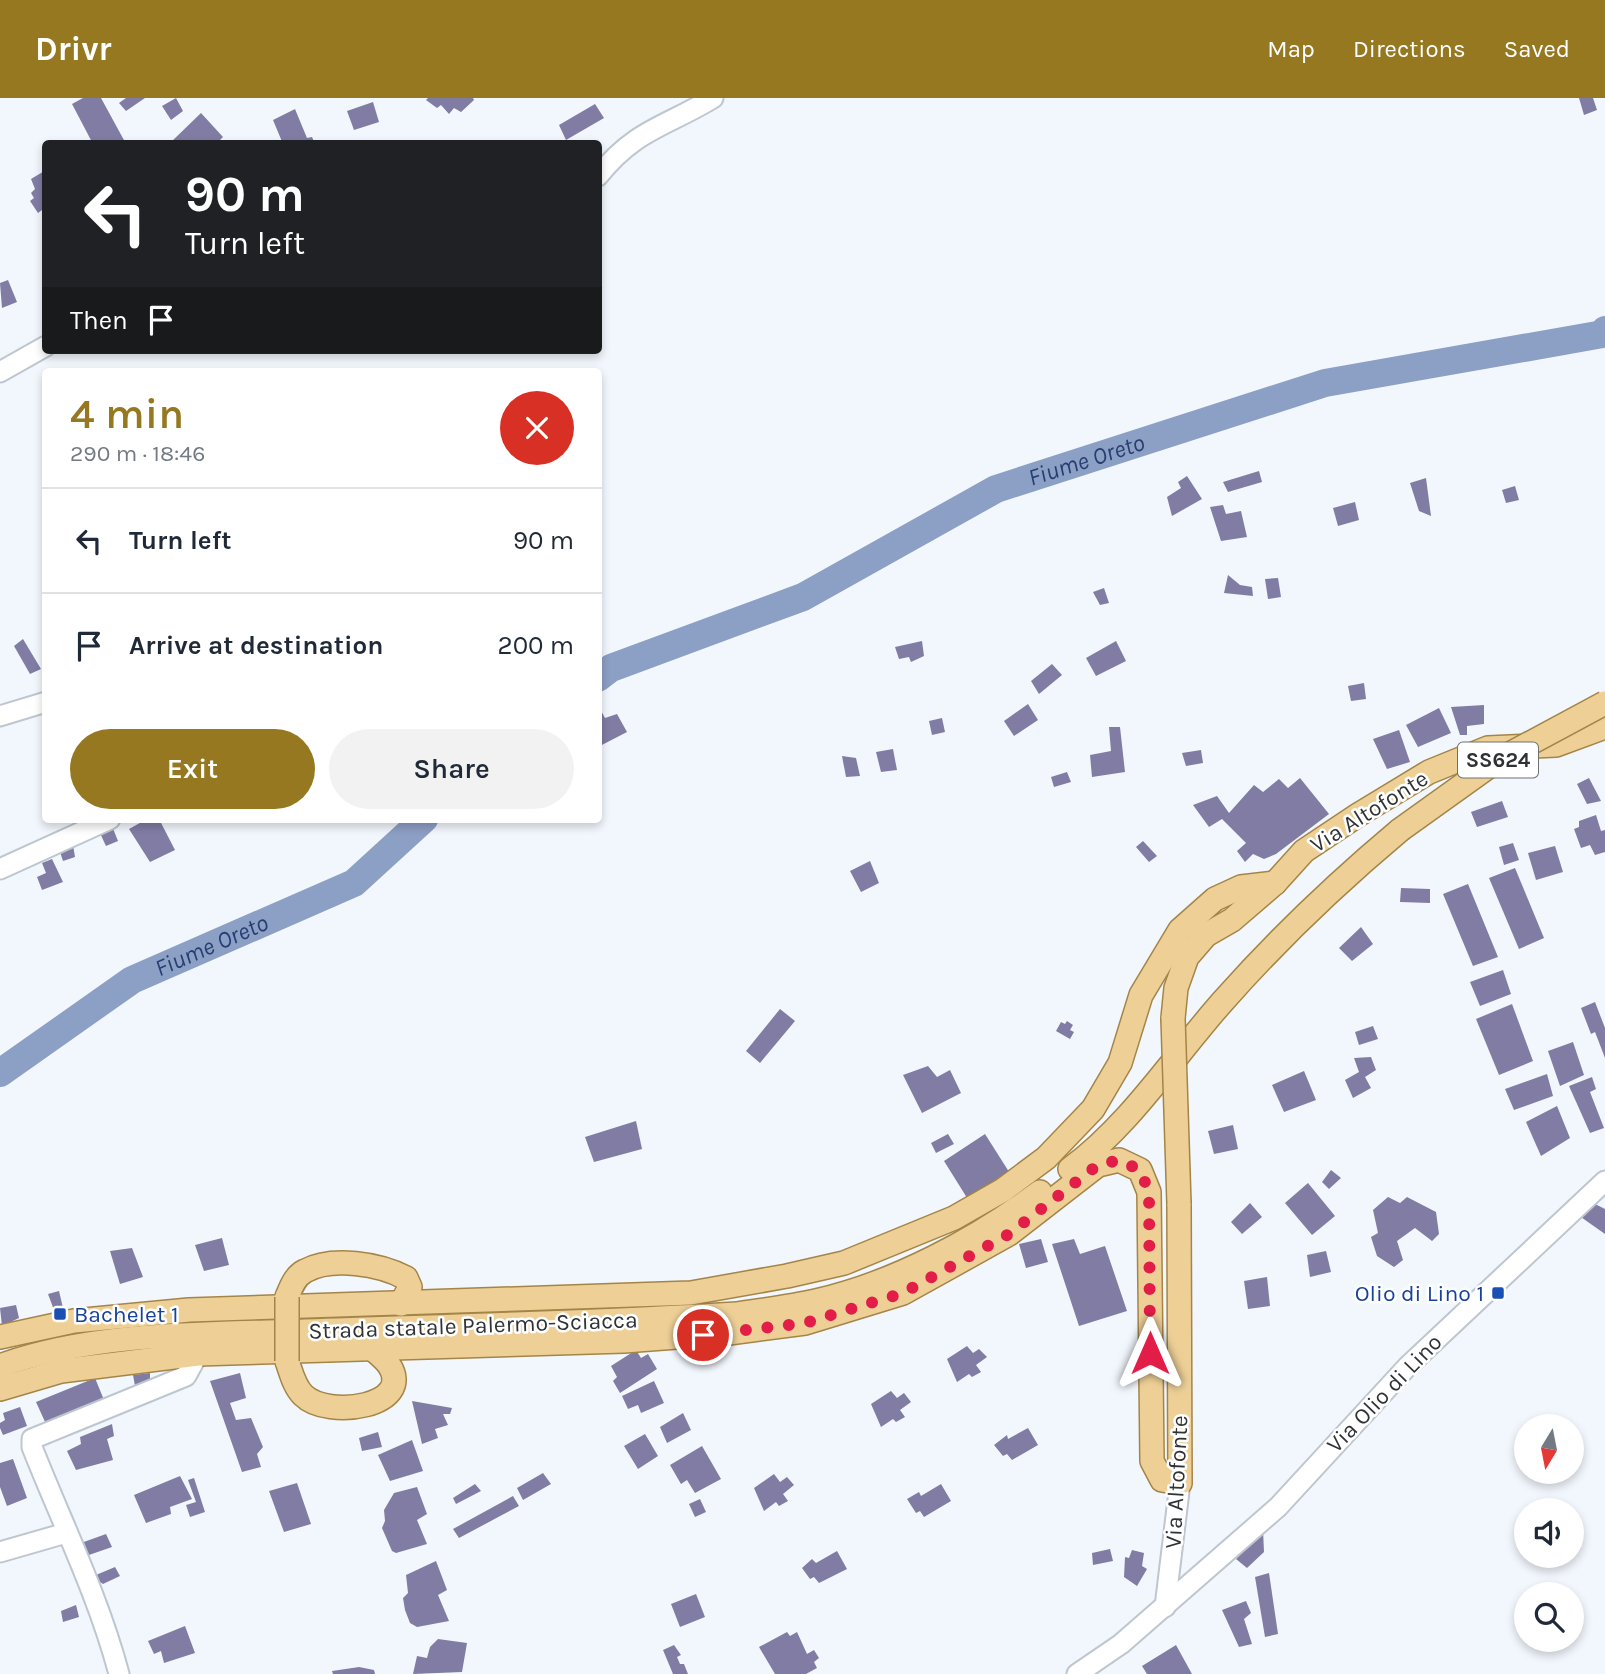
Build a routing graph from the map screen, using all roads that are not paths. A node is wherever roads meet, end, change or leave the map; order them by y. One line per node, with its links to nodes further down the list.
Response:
1 (713, 98): 2 (street)
2 (602, 171)
3 (42, 348): 4 (street)
4 (0, 372)
5 (42, 703): 7 (street)
6 (1605, 703): 17 (main road, Strada statale Palermo-Sciacca / SS624, bridge)
7 (0, 716)
8 (1605, 727): 11 (main road, Via Altofonte)
9 (101, 823): 10 (street)
10 (0, 869)
11 (1275, 883): 13 (main road); 19 (main road, Via Altofonte, bridge)
12 (1605, 1181): 22 (street, Via Olio di Lino)
13 (401, 1304): 14 (main road); 15 (main road, bridge)
14 (0, 1338)
15 (373, 1349): 16 (main road); 19 (main road)
16 (198, 1354): 18 (main road); 20 (street)
17 (0, 1366)
18 (0, 1389)
19 (1180, 1483): 22 (street, Via Altofonte)
20 (66, 1533): 21 (street); 23 (street)
21 (0, 1552)
22 (1165, 1607): 24 (street)
23 (119, 1674)
24 (1077, 1674)

